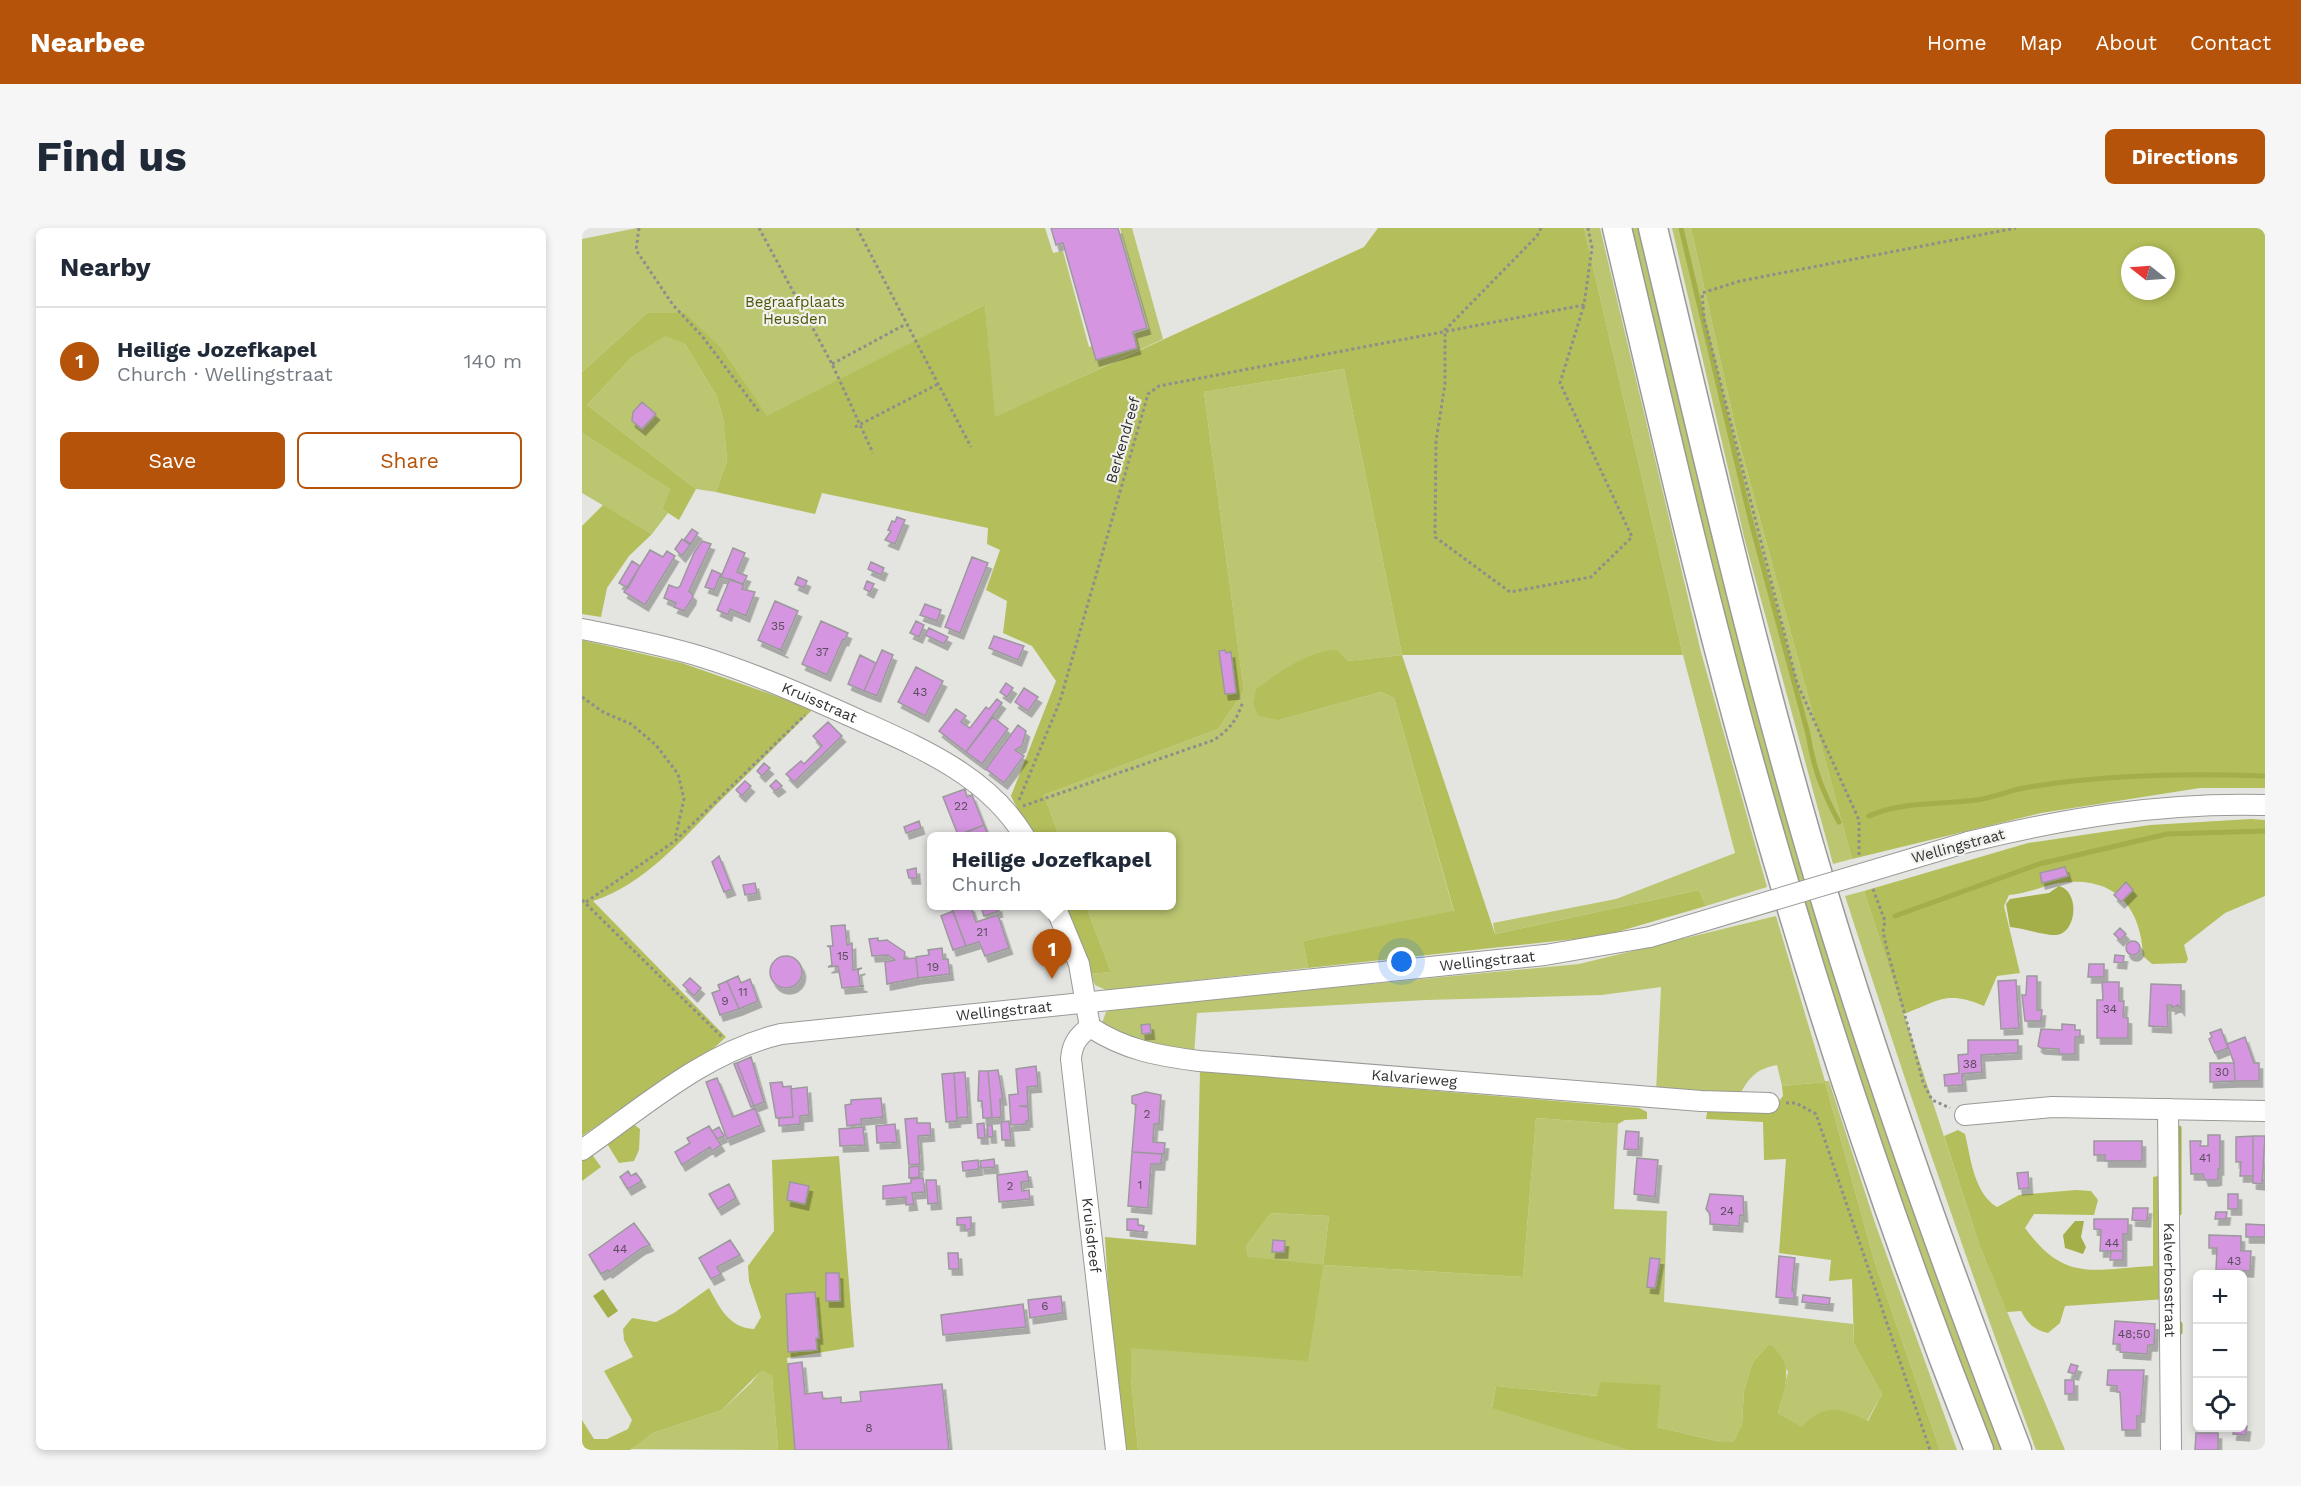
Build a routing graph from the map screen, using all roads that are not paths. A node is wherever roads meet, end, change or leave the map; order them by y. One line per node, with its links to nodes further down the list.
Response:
1 (1617, 228): 15 (highway)
2 (1653, 228): 16 (highway)
3 (582, 629): 5 (street, Kruisstraat)
4 (2265, 805): 7 (street, Wellingstraat, bridge)
5 (1021, 832)
6 (1057, 910): 7 (street)
7 (1087, 1001): 8 (street); 13 (street, Wellingstraat)
8 (1090, 1027): 9 (street, Kalvarieweg); 14 (street, Kruisdreef)
9 (1769, 1103)
10 (2168, 1109): 11 (street); 12 (street); 17 (street, Kalverbosstraat)
11 (2265, 1111)
12 (1965, 1115)
13 (582, 1149)
14 (1116, 1450)
15 (1979, 1450)
16 (2017, 1450)
17 (2171, 1450)

